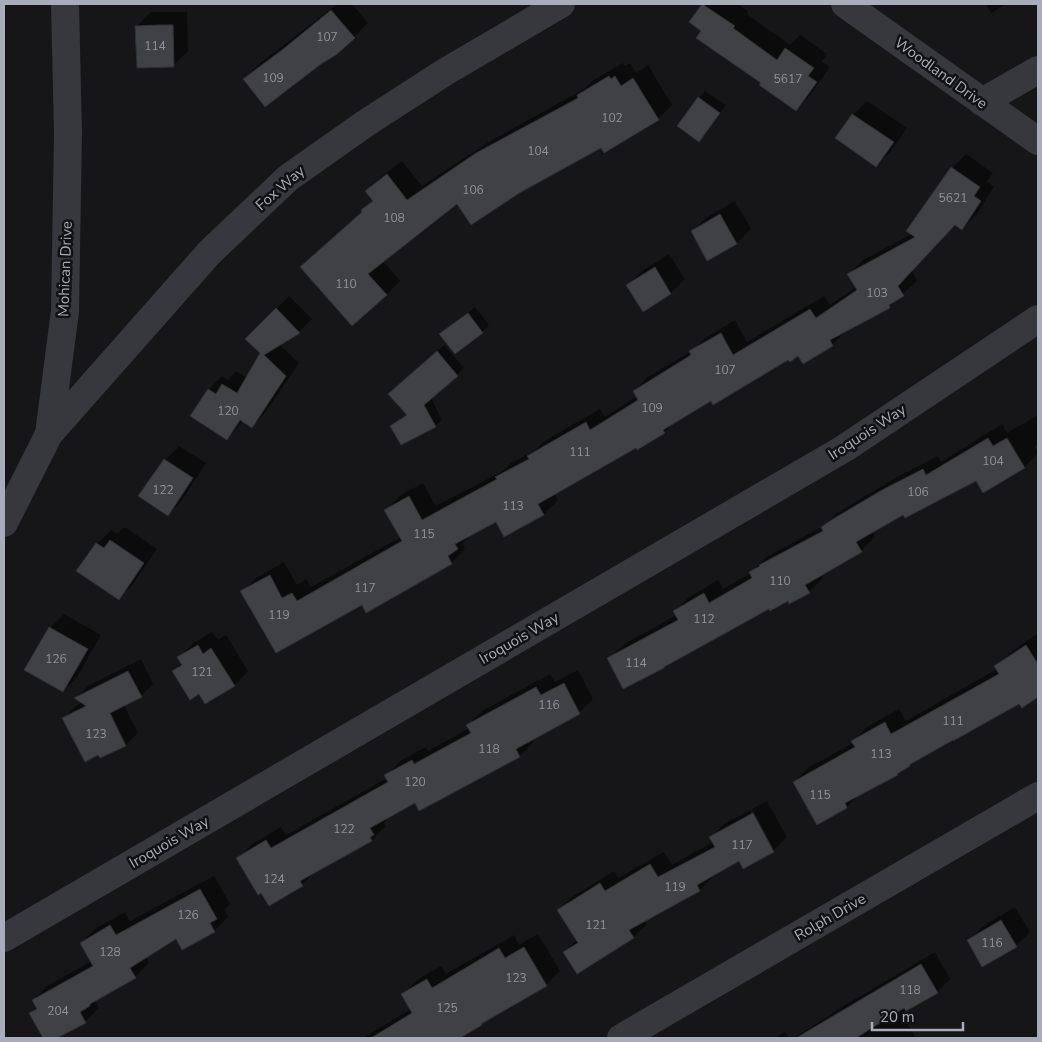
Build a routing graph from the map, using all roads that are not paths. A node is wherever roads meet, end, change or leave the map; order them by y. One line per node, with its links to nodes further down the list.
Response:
1 (65, 4): 8 (street, Mohican Drive)
2 (561, 4): 8 (street, Fox Way)
3 (845, 4): 5 (street, Woodland Drive)
4 (1038, 70): 5 (street)
5 (982, 102): 6 (street, Woodland Drive)
6 (1038, 141)
7 (1034, 319): 11 (street, Iroquois Way)
8 (49, 434): 9 (street, Mohican Drive)
9 (4, 523)
10 (1038, 796): 12 (street, Rolph Drive)
11 (4, 938)
12 (621, 1038)

